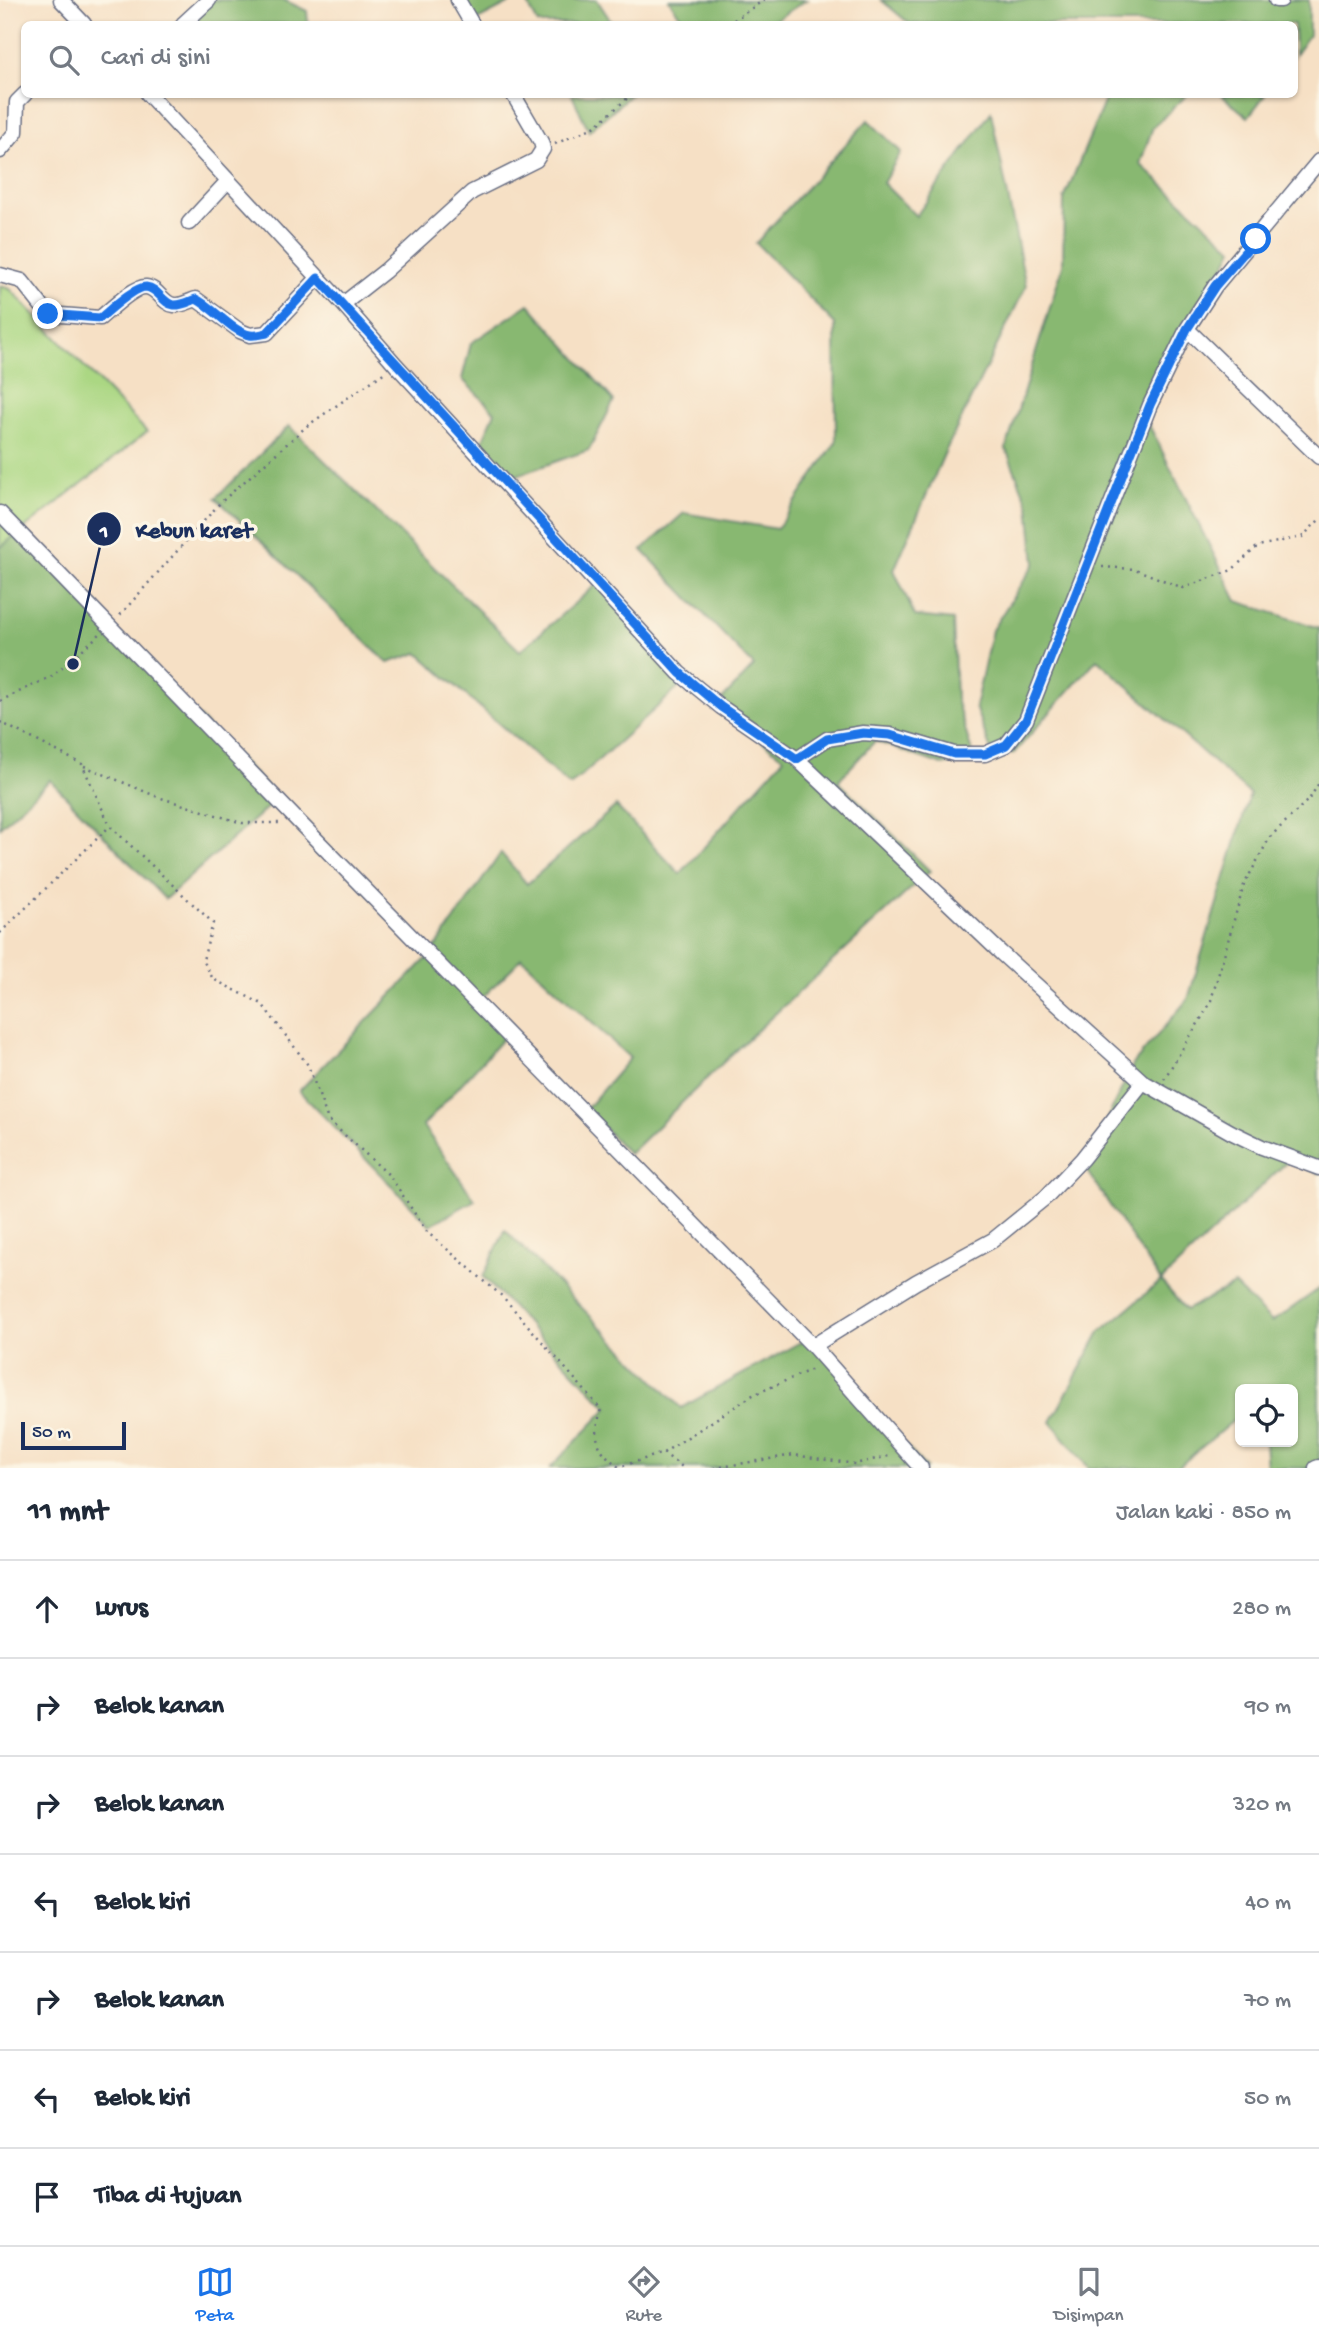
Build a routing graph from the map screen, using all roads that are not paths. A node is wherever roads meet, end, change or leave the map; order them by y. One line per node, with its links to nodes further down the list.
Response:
1 (61, 0): 4 (street)
2 (209, 0): 5 (street)
3 (458, 0): 6 (street)
4 (81, 21)
5 (186, 21)
6 (470, 21)
7 (22, 98): 10 (street)
8 (152, 98): 12 (street)
9 (515, 98): 16 (street)
10 (0, 151)
11 (1319, 161): 17 (street)
12 (228, 182): 13 (street); 15 (street)
13 (188, 223)
14 (0, 275): 15 (street)
15 (318, 278): 16 (street)
16 (343, 304): 20 (street)
17 (1187, 329): 18 (street); 20 (street)
18 (1319, 457)
19 (0, 513): 23 (street)
20 (797, 759): 21 (street)
21 (1143, 1082): 22 (street); 23 (street)
22 (1319, 1168)
23 (813, 1346): 24 (street)
24 (921, 1468)

